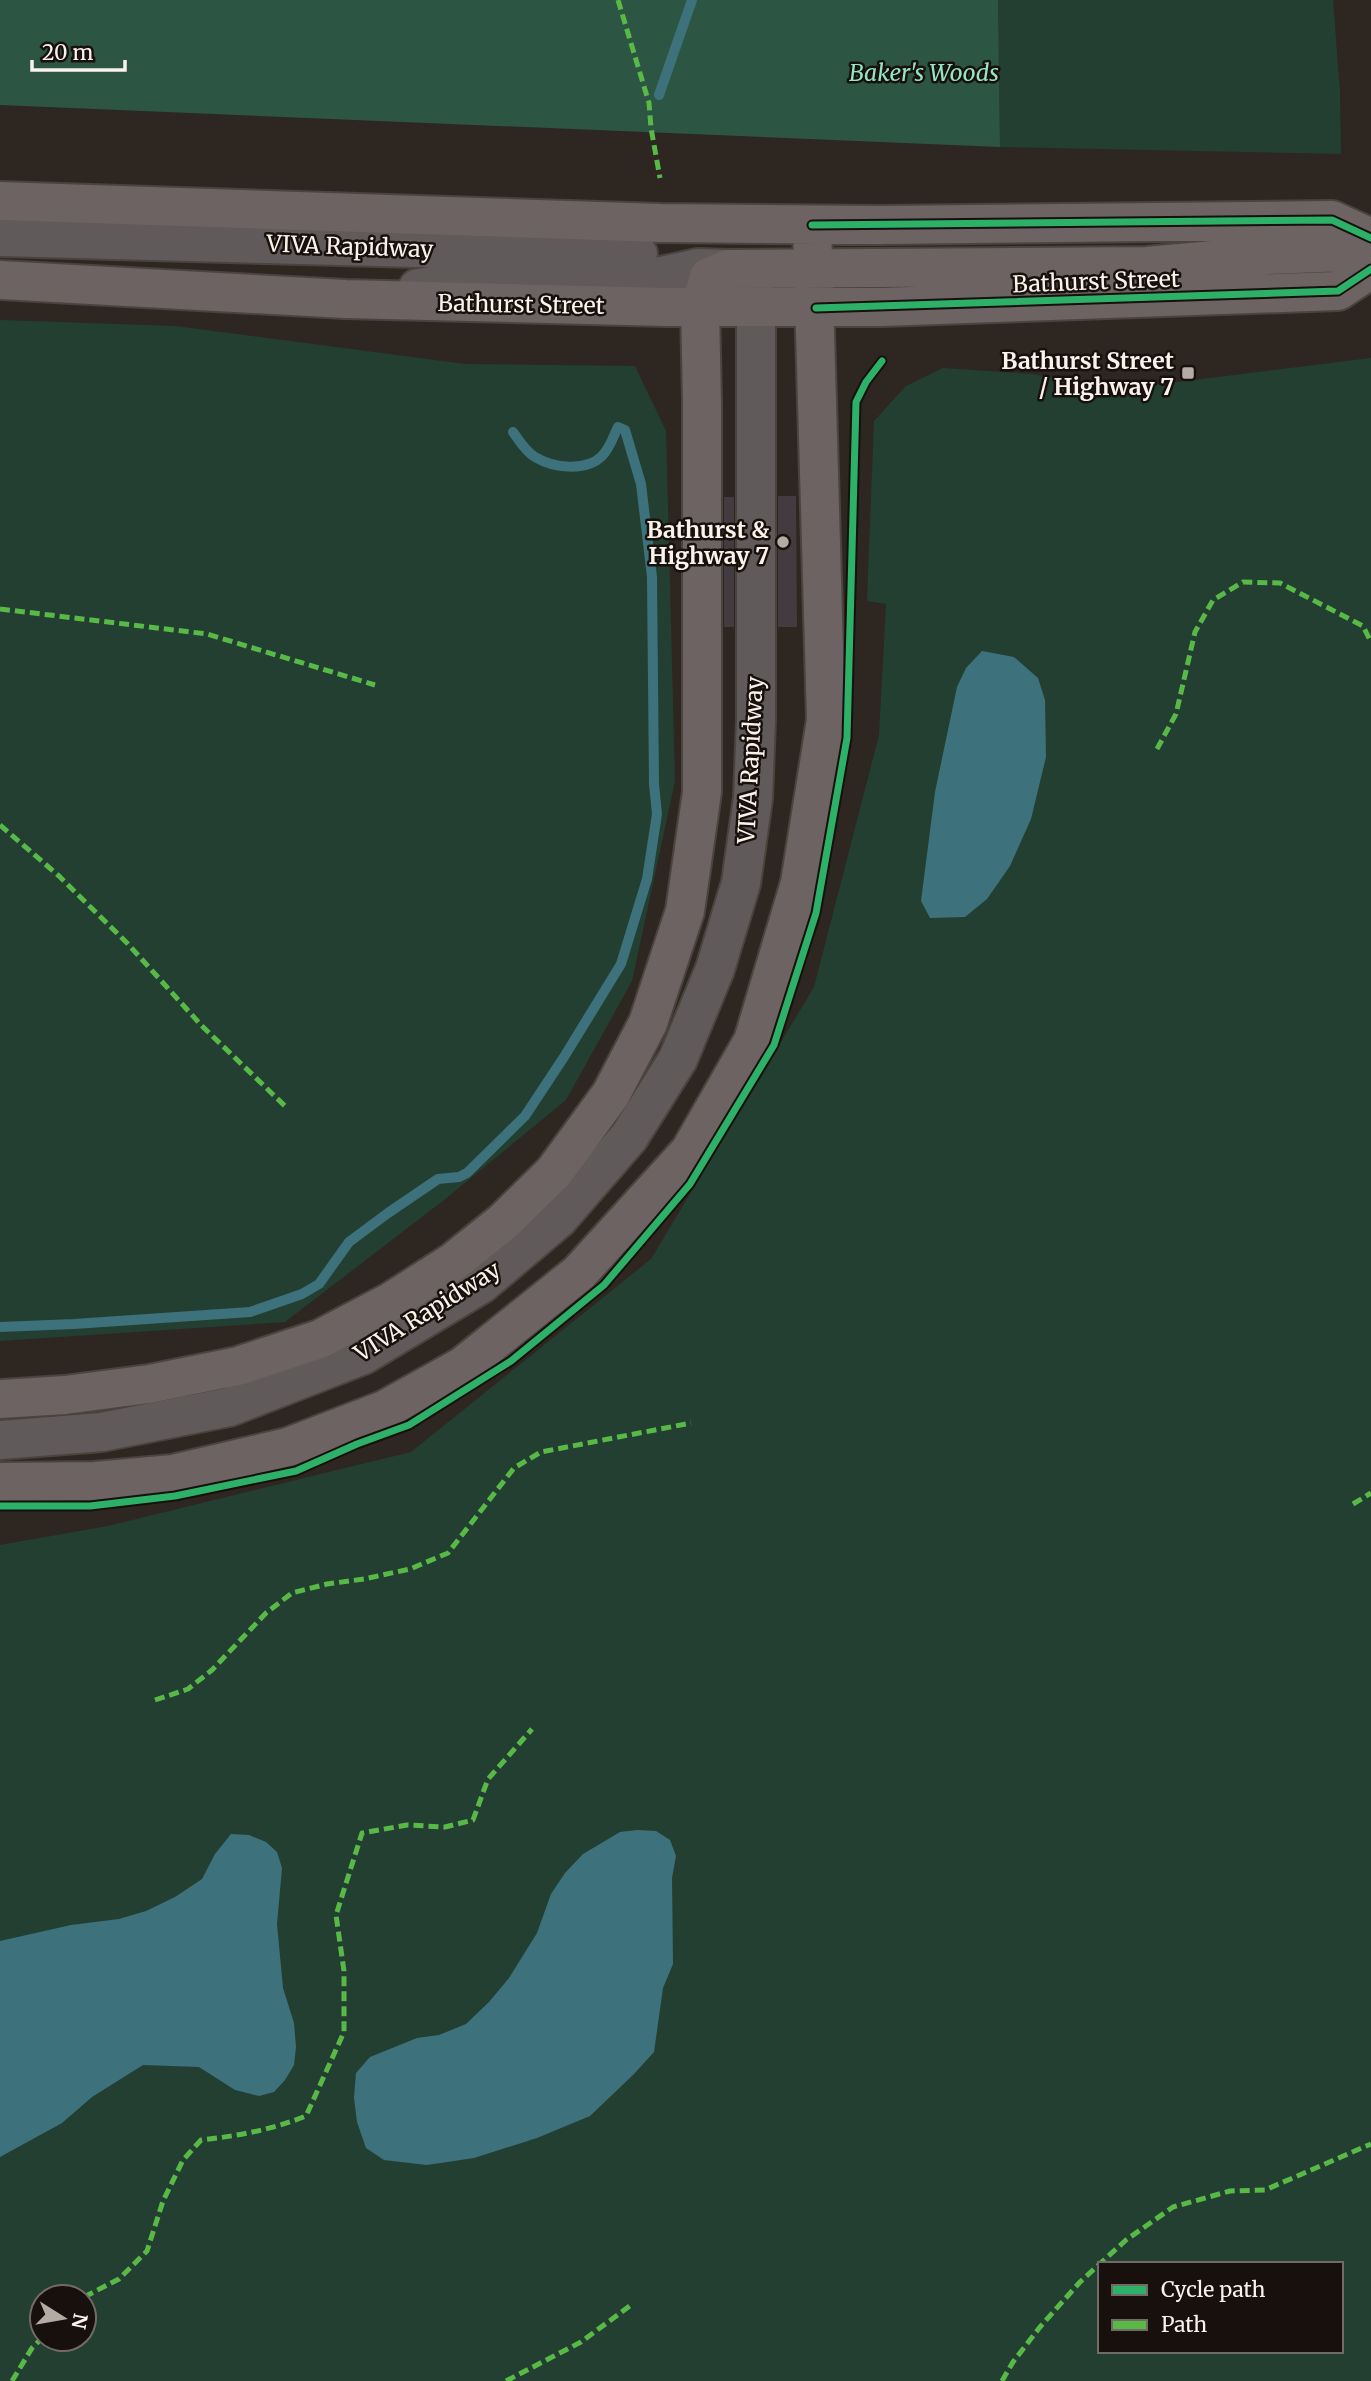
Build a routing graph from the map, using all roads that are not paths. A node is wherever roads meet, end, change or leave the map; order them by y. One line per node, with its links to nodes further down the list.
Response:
1 (0, 201): 2 (main road)
2 (813, 225): 4 (main road); 7 (main road)
3 (0, 237): 6 (lane, VIVA Rapidway)
4 (1371, 238)
5 (1371, 251): 7 (main road)
6 (713, 268): 7 (main road); 10 (lane, VIVA Rapidway); 11 (main road); 12 (lane, VIVA Rapidway)
7 (814, 268): 13 (main road)
8 (1371, 269): 13 (main road, Bathurst Street)
9 (0, 279): 10 (main road, Bathurst Street)
10 (345, 299): 11 (main road, Bathurst Street)
11 (699, 307): 12 (main road, Bathurst Street); 14 (main road)
12 (756, 308): 13 (main road, Bathurst Street); 15 (lane, VIVA Rapidway)
13 (816, 308): 16 (main road)
14 (0, 1399)
15 (0, 1440)
16 (0, 1482)

